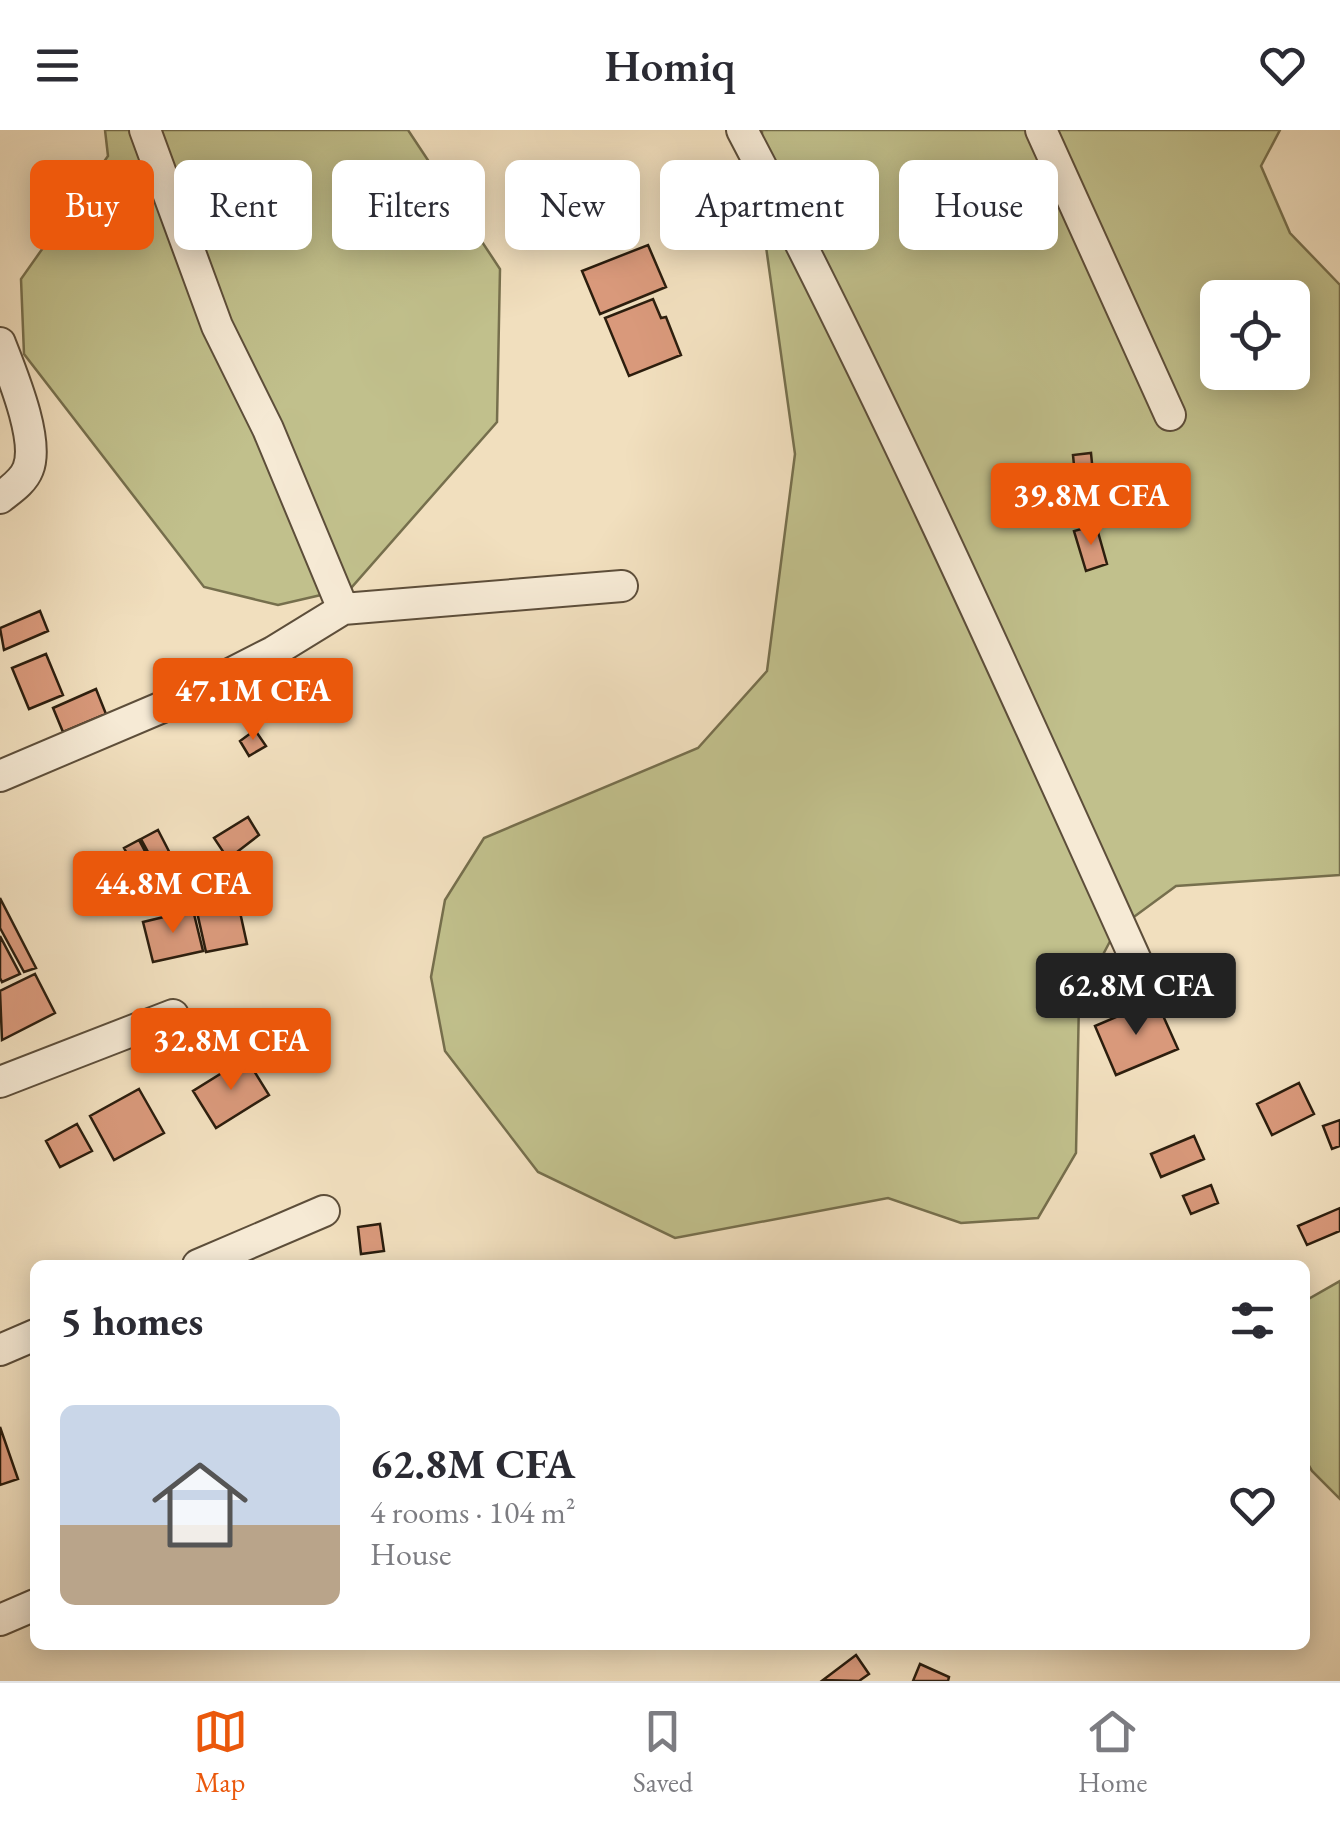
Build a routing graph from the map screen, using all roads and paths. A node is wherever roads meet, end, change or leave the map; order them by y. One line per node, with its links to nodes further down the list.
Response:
1 (145, 130): 8 (street)
2 (742, 130): 10 (street)
3 (1042, 130): 5 (street)
4 (0, 343): 6 (street)
5 (1170, 415)
6 (0, 498)
7 (622, 586): 8 (street)
8 (343, 609): 9 (street)
9 (0, 776)
10 (1144, 978)
11 (174, 1016): 12 (street)
12 (0, 1082)
13 (324, 1211): 14 (street)
14 (210, 1260)
15 (30, 1337): 16 (street)
16 (0, 1350)
17 (30, 1607): 18 (street)
18 (0, 1620)

